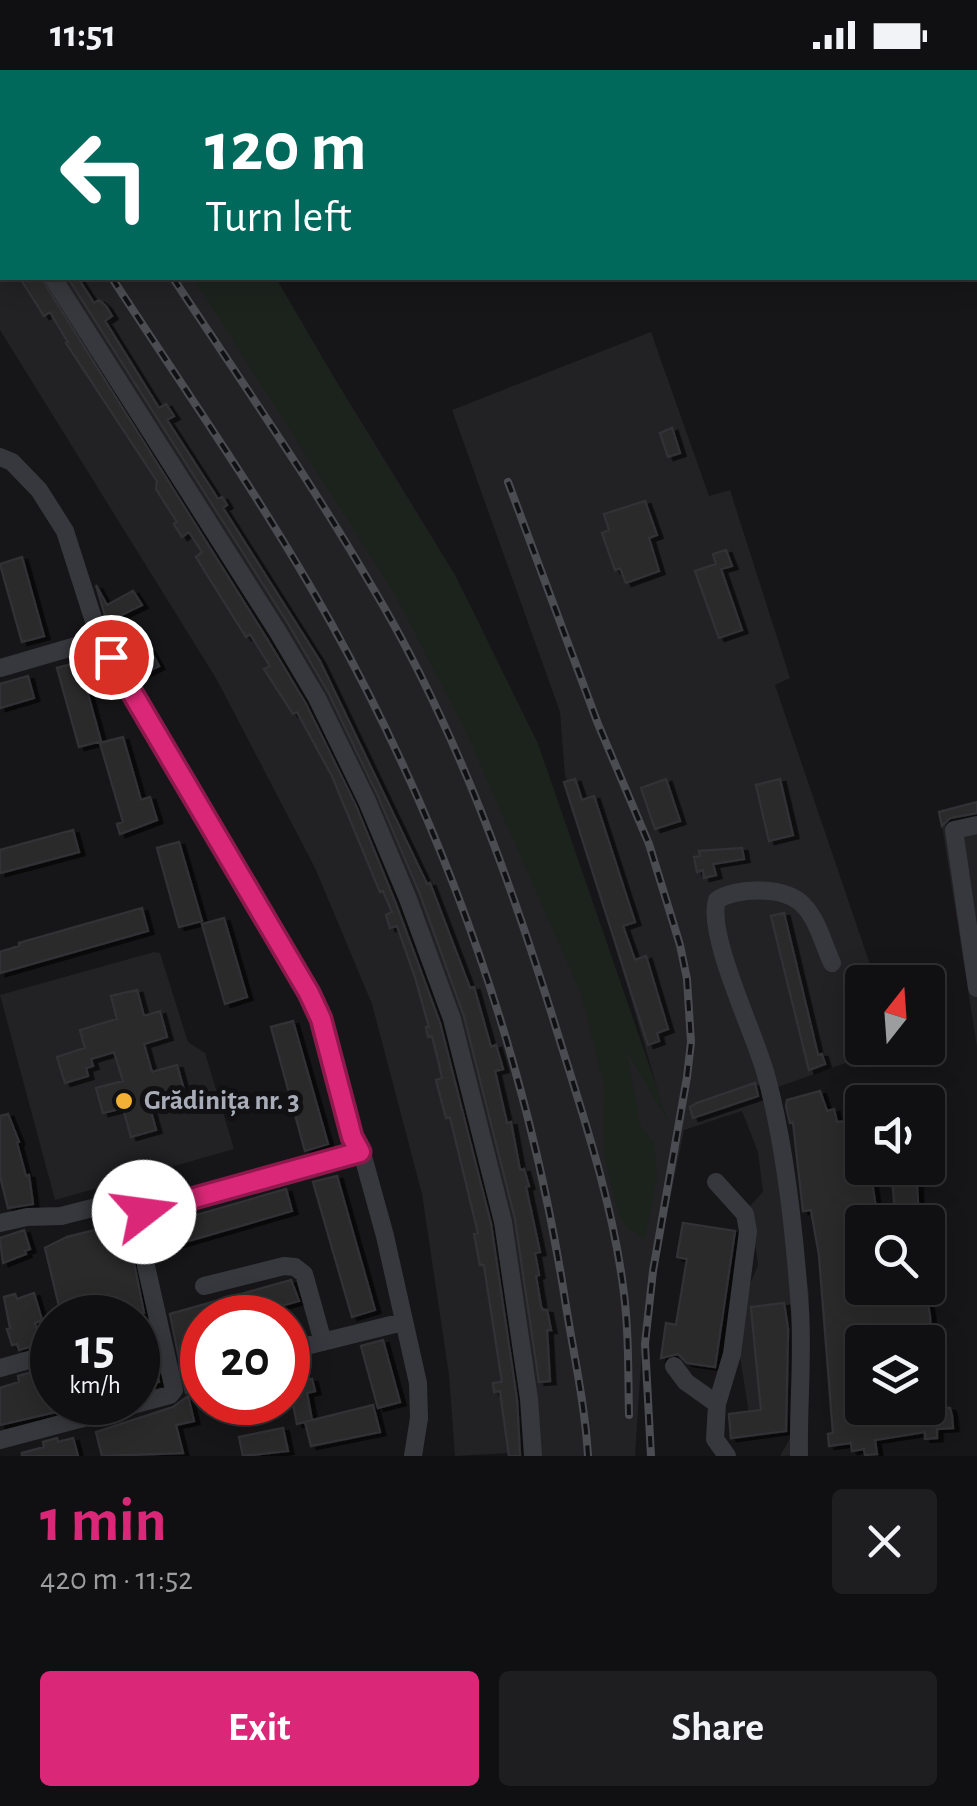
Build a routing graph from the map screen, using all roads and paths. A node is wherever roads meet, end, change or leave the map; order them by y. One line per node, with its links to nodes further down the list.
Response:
1 (54, 280): 22 (lane)
2 (0, 457): 3 (lane)
3 (100, 639): 4 (lane); 8 (lane)
4 (0, 668)
5 (977, 825): 7 (lane)
6 (832, 963): 24 (lane)
7 (977, 988)
8 (360, 1152): 10 (lane); 13 (lane)
9 (716, 1182): 19 (lane)
10 (0, 1223)
11 (146, 1266): 20 (lane)
12 (204, 1286): 14 (lane)
13 (403, 1322): 14 (lane); 21 (lane)
14 (323, 1342): 15 (lane)
15 (310, 1344)
16 (30, 1360): 18 (lane)
17 (674, 1366): 19 (lane)
18 (0, 1368)
19 (717, 1404): 23 (lane)
20 (0, 1440)
21 (413, 1456)
22 (533, 1456)
23 (727, 1456)
24 (799, 1456)

